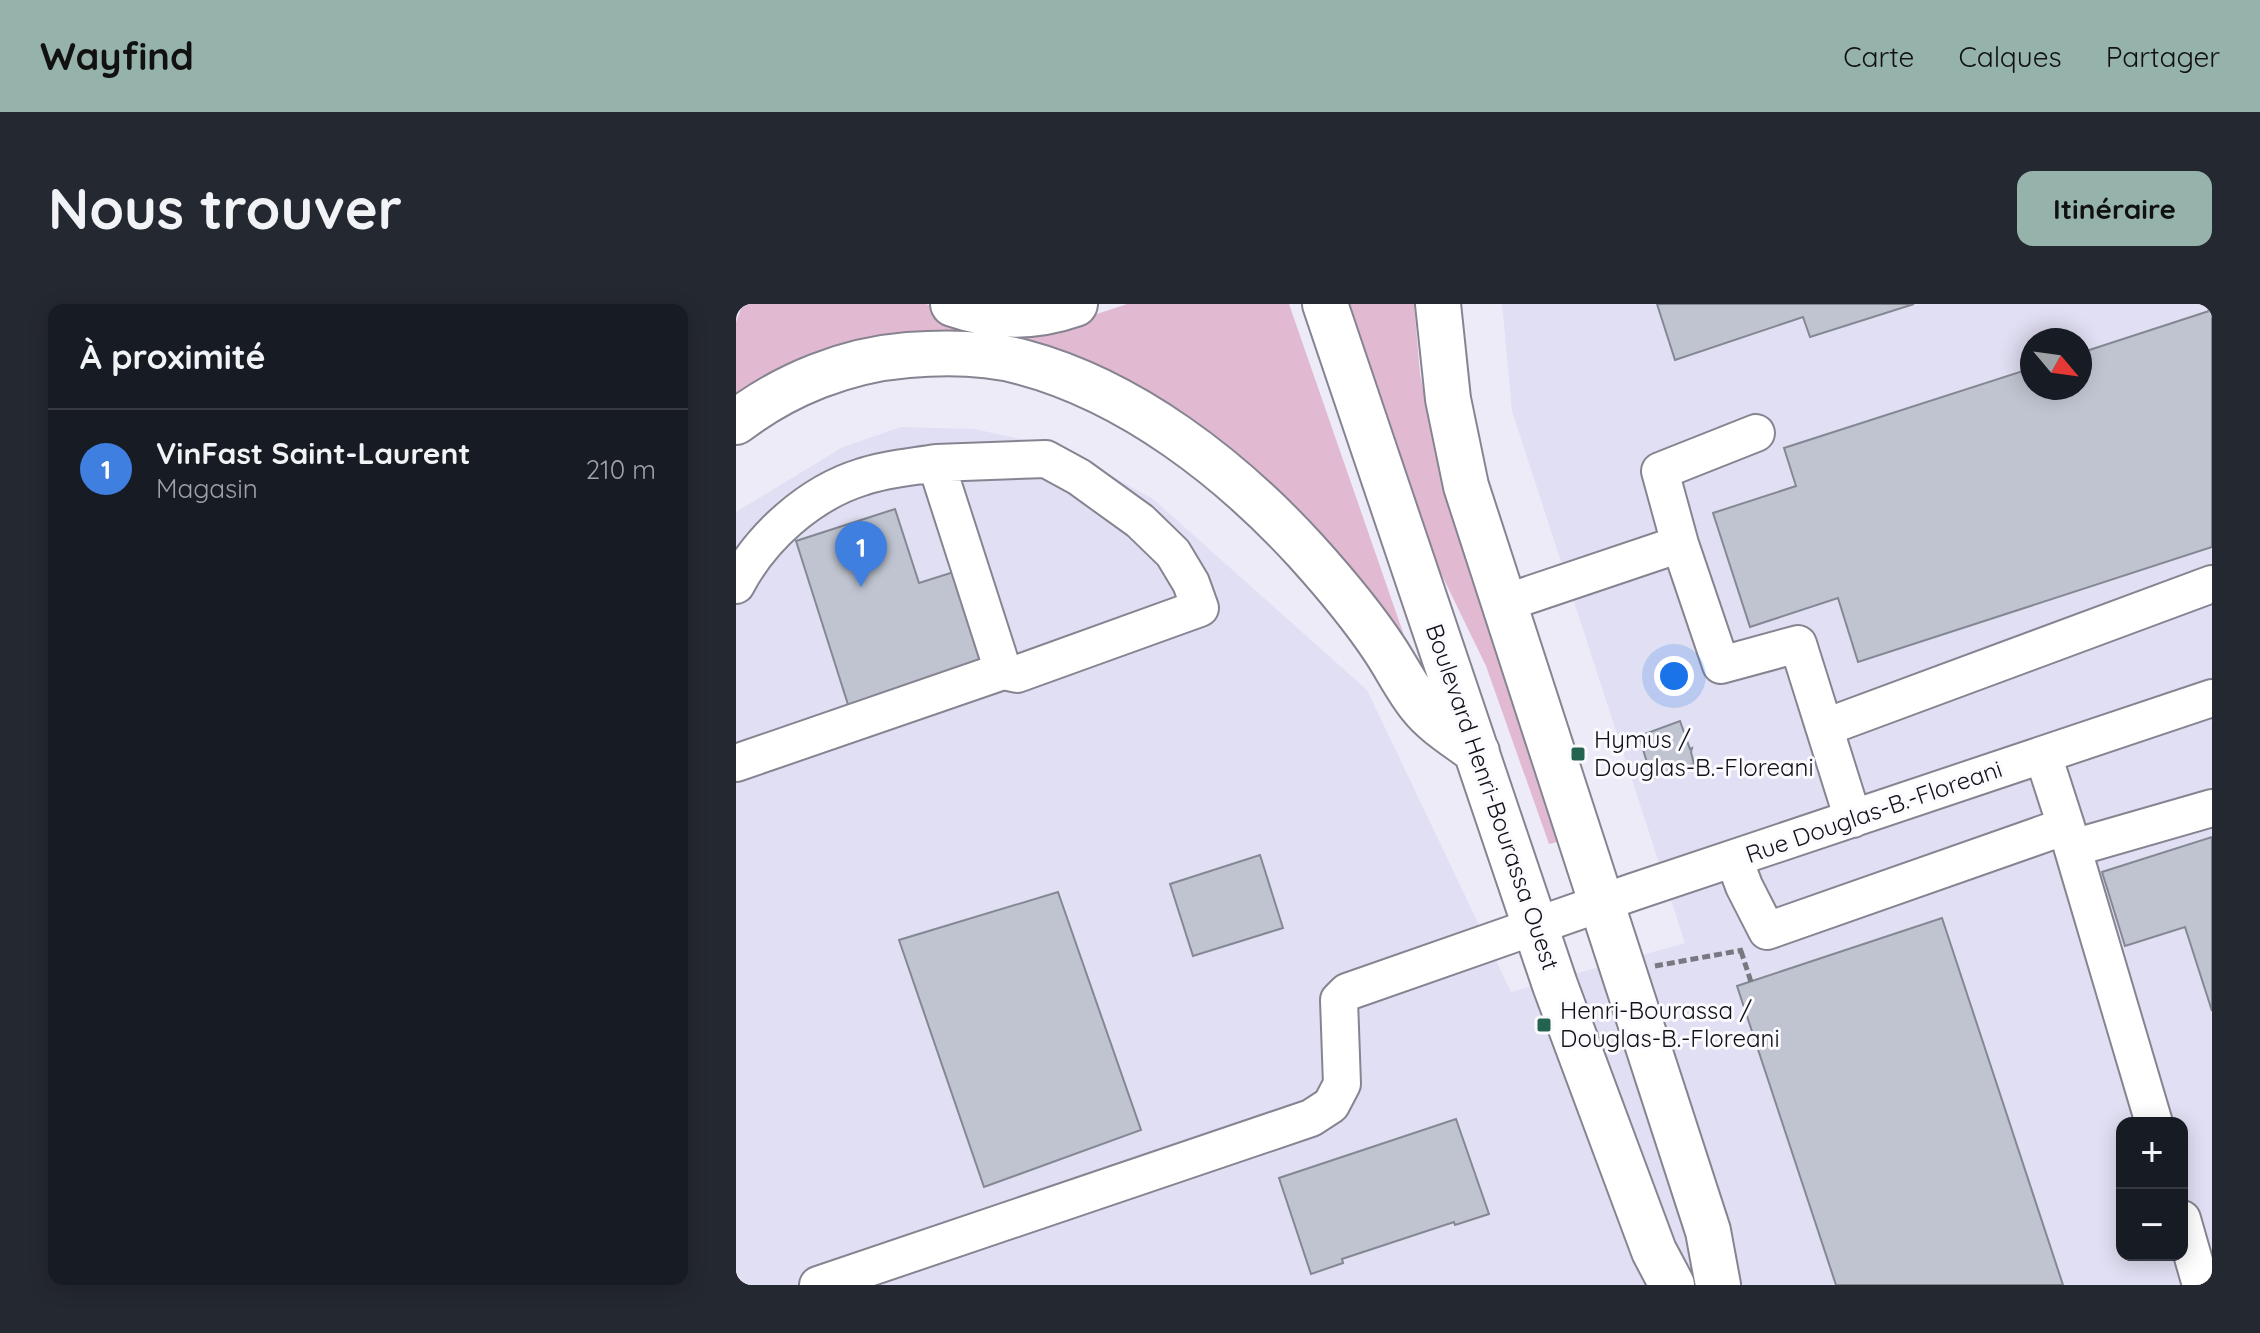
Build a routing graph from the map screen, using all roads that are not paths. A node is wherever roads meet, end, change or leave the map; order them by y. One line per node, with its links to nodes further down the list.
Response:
1 (953, 304): 2 (main road)
2 (1075, 304)
3 (1325, 304): 15 (main road, Boulevard Henri-Bourassa Ouest)
4 (1438, 304): 11 (main road)
5 (736, 422): 15 (main road)
6 (1756, 433): 8 (street)
7 (936, 463): 9 (street); 12 (street); 12 (street)
8 (1680, 544): 11 (street); 14 (street)
9 (736, 585)
10 (2211, 589): 14 (street)
11 (1502, 604): 22 (main road)
12 (1003, 671): 17 (street)
13 (2212, 698): 16 (street, Rue Douglas-B.-Floreani)
14 (1826, 727): 19 (street)
15 (1477, 752): 23 (main road, Boulevard Henri-Bourassa Ouest)
16 (2043, 755): 19 (street, Rue Douglas-B.-Floreani); 20 (street)
17 (736, 763)
18 (2212, 808): 20 (street)
19 (1853, 819): 21 (street, Rue Douglas-B.-Floreani)
20 (2070, 837): 21 (street); 24 (street)
21 (1734, 859): 22 (street, Rue Douglas-B.-Floreani)
22 (1602, 904): 23 (street, Rue Douglas-B.-Floreani); 28 (main road)
23 (1536, 926): 26 (street, Rue Douglas-B.-Floreani); 27 (main road, Boulevard Henri-Bourassa Ouest)
24 (2152, 1117)
25 (2188, 1240): 29 (street)
26 (818, 1285)
27 (1672, 1285)
28 (1718, 1285)
29 (2201, 1285)

